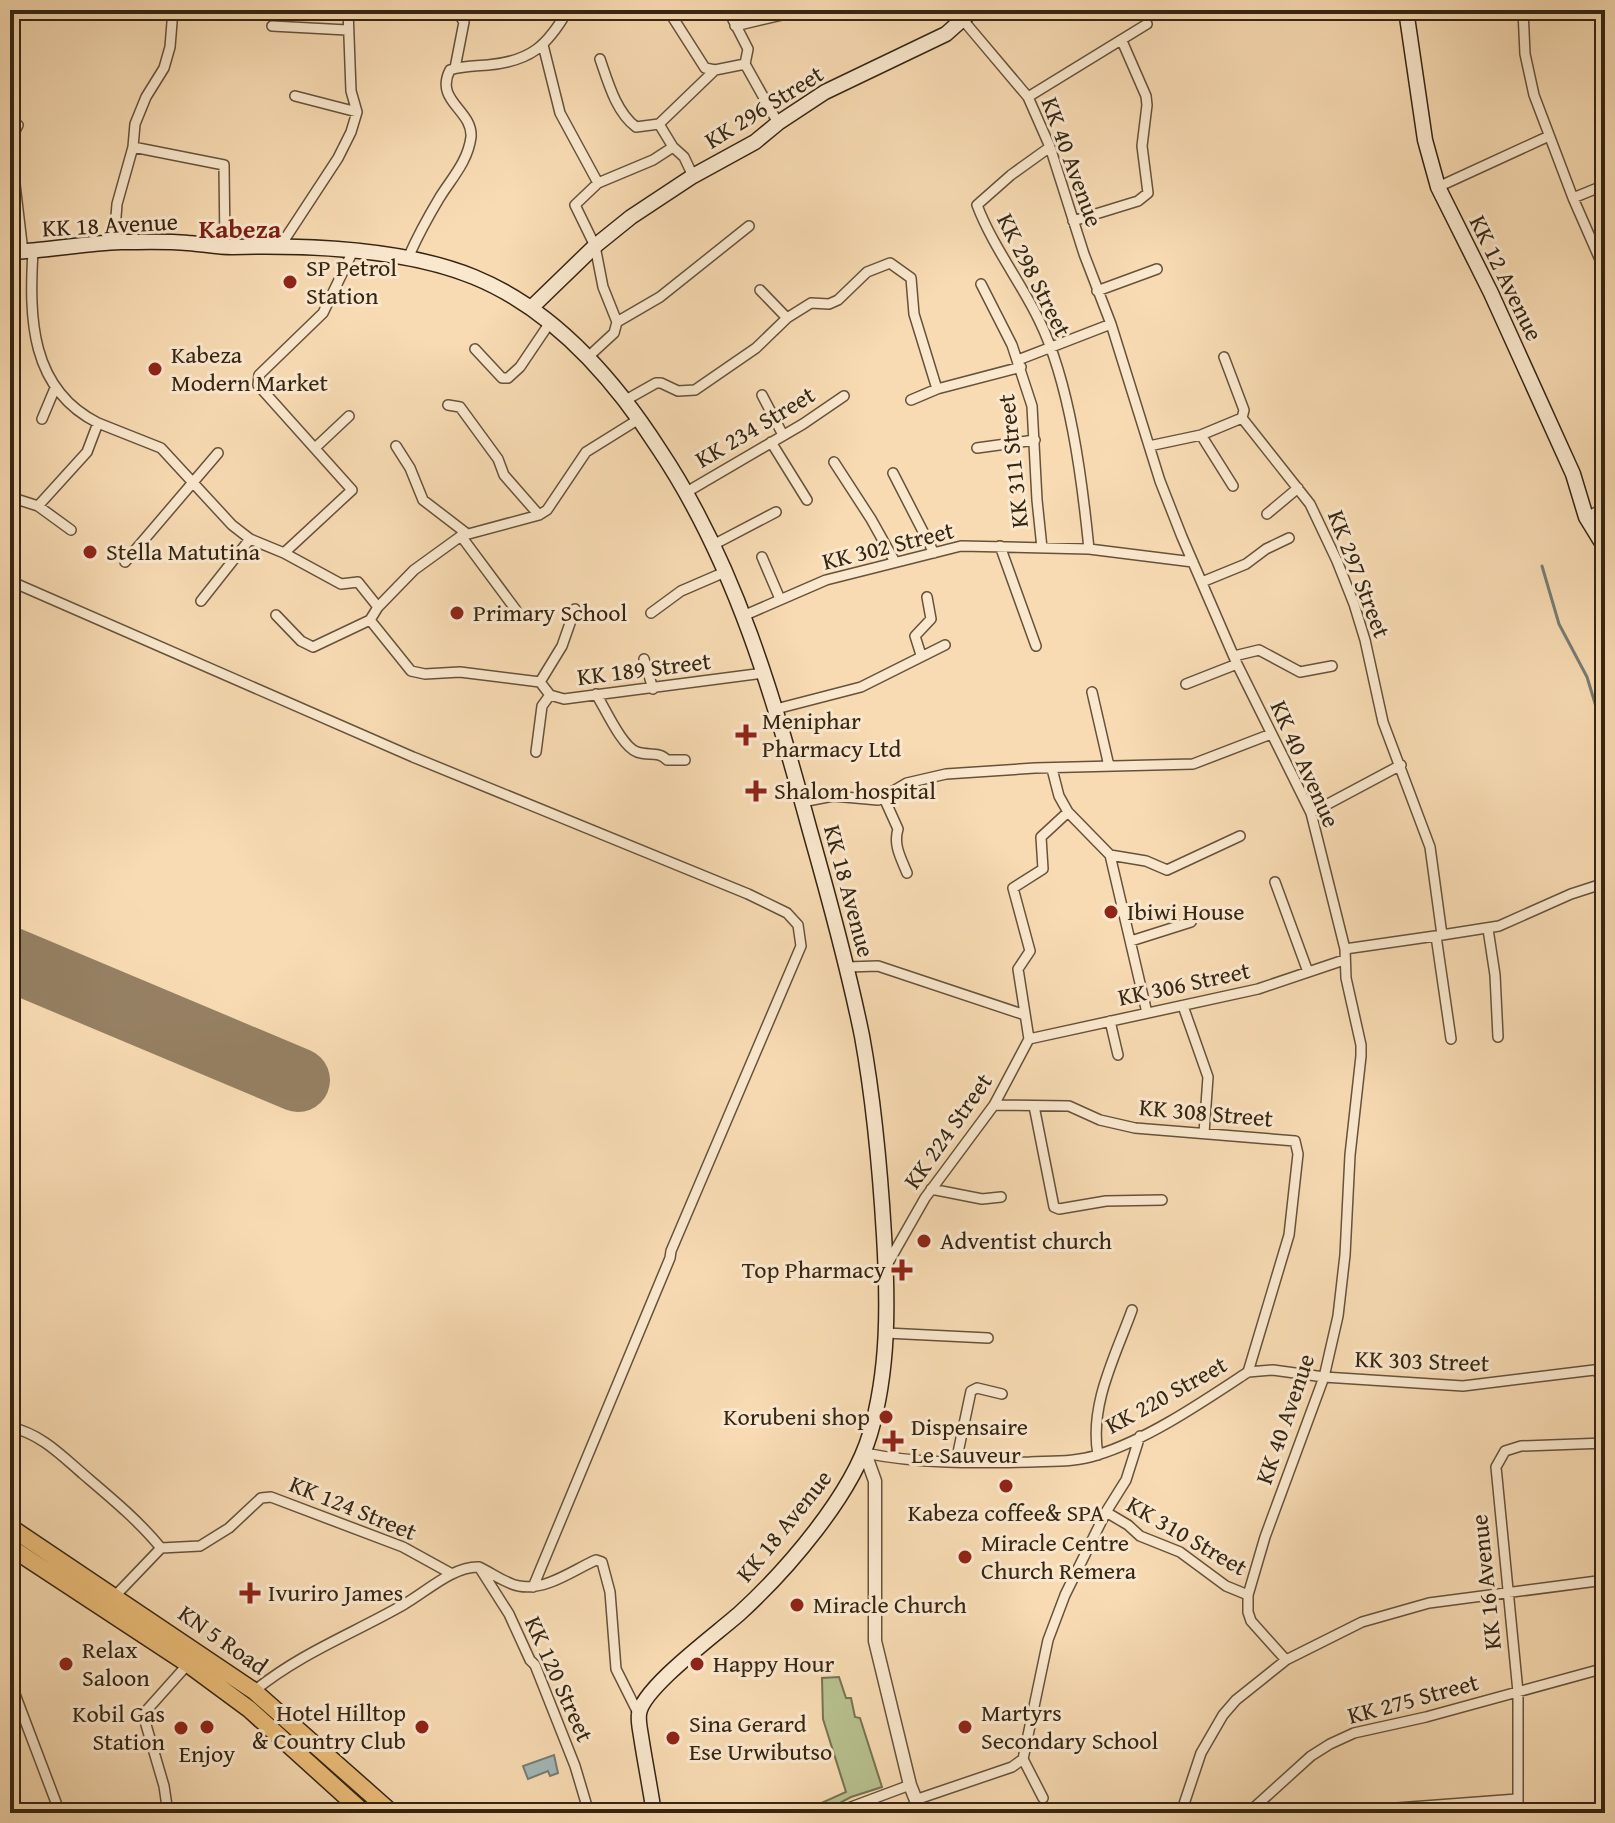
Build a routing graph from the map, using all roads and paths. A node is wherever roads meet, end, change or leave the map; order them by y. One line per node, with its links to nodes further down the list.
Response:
1 (173, 10): 31 (street)
2 (348, 10): 16 (street)
3 (456, 10): 21 (street)
4 (568, 10): 18 (street)
5 (668, 10): 22 (street)
6 (728, 10): 15 (street)
7 (803, 10): 15 (street)
8 (1406, 10): 37 (main road, KK 12 Avenue)
9 (1523, 10): 29 (street)
10 (1598, 10): 13 (street)
11 (967, 13): 24 (street, KK 40 Avenue); 26 (main road, KK 296 Street)
12 (1147, 24): 17 (street)
13 (1605, 25)
14 (272, 26): 16 (street)
15 (735, 26): 20 (street)
16 (347, 30): 25 (street)
17 (1122, 41): 24 (street); 39 (street)
18 (543, 45): 21 (street); 35 (street)
19 (600, 59): 27 (street)
20 (745, 64): 22 (street); 26 (street)
21 (455, 68): 47 (street)
22 (715, 70): 27 (street)
23 (295, 96): 25 (street)
24 (1028, 97): 33 (street, KK 40 Avenue)
25 (357, 112): 42 (street)
26 (778, 123): 34 (main road, KK 296 Street)
27 (659, 124): 32 (street)
28 (18, 125): 30 (street)
29 (1549, 136): 37 (street); 38 (street)
30 (10, 141): 46 (street)
31 (133, 147): 41 (street); 44 (street)
32 (673, 147): 34 (street, KK 296 Street); 35 (street, KK 296 Street)
33 (1050, 147): 39 (street, KK 40 Avenue); 58 (street, KK 298 Street)
34 (693, 176): 43 (main road)
35 (598, 183): 43 (street)
36 (1605, 185): 38 (street)
37 (1438, 187): 97 (main road, KK 12 Avenue)
38 (1573, 198): 49 (street)
39 (1073, 221): 52 (street, KK 40 Avenue)
40 (749, 226): 55 (street)
41 (114, 242): 44 (main road, KK 18 Avenue); 46 (main road, KK 18 Avenue)
42 (281, 245): 44 (main road, KK 18 Avenue); 45 (main road, KK 18 Avenue)
43 (595, 246): 53 (main road); 55 (street)
44 (225, 247)
45 (353, 251): 47 (main road, KK 18 Avenue); 81 (street)
46 (22, 252): 63 (street)
47 (408, 258): 53 (main road, KK 18 Avenue)
48 (1157, 269): 52 (street)
49 (1605, 271)
50 (981, 284): 62 (street, KK 311 Street)
51 (760, 290): 54 (street)
52 (1097, 291): 57 (street, KK 40 Avenue)
53 (531, 308): 56 (main road, KK 18 Avenue)
54 (787, 318): 64 (street); 68 (street)
55 (617, 322): 60 (street)
56 (549, 324): 59 (street); 60 (main road, KK 18 Avenue)
57 (1111, 324): 58 (street); 80 (street, KK 40 Avenue)
58 (1050, 348): 62 (street); 105 (street, KK 298 Street)
59 (475, 349)
60 (588, 357): 68 (main road, KK 18 Avenue)
61 (1224, 357): 71 (street)
62 (1020, 363): 64 (street); 77 (street, KK 311 Street)
63 (55, 388): 72 (street); 74 (street)
64 (937, 389): 67 (street)
65 (762, 395): 75 (street)
66 (844, 396): 75 (street, KK 234 Street)
67 (911, 400)
68 (624, 401): 73 (main road, KK 18 Avenue)
69 (448, 405): 96 (street)
70 (349, 416): 81 (street)
71 (1242, 418): 76 (street); 88 (street, KK 297 Street)
72 (42, 419)
73 (639, 419): 89 (main road, KK 18 Avenue); 96 (street)
74 (98, 423): 86 (street); 92 (street)
75 (783, 435): 78 (street, KK 234 Street)
76 (1201, 435): 80 (street); 87 (street)
77 (1035, 440): 82 (street); 104 (street, KK 311 Street)
78 (771, 442): 89 (street, KK 234 Street); 91 (street)
79 (396, 446): 99 (street)
80 (1149, 446): 112 (street, KK 40 Avenue)
81 (315, 448): 106 (street)
82 (977, 448)
83 (218, 453): 86 (street)
84 (834, 462): 111 (street)
85 (893, 473): 107 (street)
86 (192, 482): 101 (street); 110 (street)
87 (1233, 486)
88 (1298, 488): 95 (street); 143 (street, KK 297 Street)
89 (685, 493): 102 (main road, KK 18 Avenue)
90 (10, 497): 92 (street)
91 (807, 500)
92 (38, 506): 98 (street)
93 (1605, 508): 97 (street)
94 (776, 512): 102 (street)
95 (1267, 514)
96 (539, 515): 99 (street)
97 (1586, 517): 108 (main road, KK 12 Avenue)
98 (71, 530)
99 (464, 534): 119 (street); 121 (street)
100 (1289, 538): 115 (street)
101 (250, 539): 106 (street); 118 (street)
102 (713, 545): 113 (main road, KK 18 Avenue)
103 (1000, 546): 104 (street, KK 302 Street); 107 (street, KK 302 Street); 127 (street)
104 (1042, 548): 105 (street, KK 302 Street)
105 (1089, 549): 112 (street, KK 302 Street)
106 (284, 553): 119 (street)
107 (934, 553): 111 (street, KK 302 Street)
108 (1605, 554)
109 (762, 557): 117 (street)
110 (125, 562)
111 (895, 562): 117 (street, KK 302 Street)
112 (1193, 562): 115 (street, KK 40 Avenue)
113 (725, 572): 122 (street); 124 (main road, KK 18 Avenue)
114 (10, 581): 197 (street)
115 (1202, 582): 130 (street, KK 40 Avenue)
116 (927, 597): 128 (street)
117 (780, 599): 124 (street, KK 302 Street)
118 (201, 601)
119 (378, 607): 125 (street)
120 (575, 609): 133 (street)
121 (516, 610)
122 (651, 613)
123 (276, 615): 125 (street)
124 (743, 616): 132 (main road, KK 18 Avenue)
125 (370, 620): 133 (street)
126 (945, 645): 128 (street)
127 (1036, 646)
128 (921, 655): 139 (street)
129 (644, 659): 135 (street)
130 (1235, 660): 131 (street); 134 (street); 140 (street, KK 40 Avenue)
131 (1332, 666)
132 (764, 673): 135 (street, KK 189 Street); 139 (main road, KK 18 Avenue)
133 (540, 682): 138 (street, KK 189 Street)
134 (1186, 684)
135 (653, 689): 137 (street, KK 189 Street)
136 (1092, 692): 144 (street)
137 (596, 694): 138 (street, KK 189 Street); 142 (street)
138 (550, 695): 141 (street)
139 (776, 709): 147 (main road, KK 18 Avenue)
140 (1271, 734): 144 (street); 149 (street, KK 40 Avenue)
141 (536, 752)
142 (685, 760)
143 (1401, 765): 149 (street); 157 (street, KK 297 Street)
144 (1109, 766): 145 (street)
145 (1052, 769): 146 (street); 148 (street)
146 (884, 798): 147 (street); 152 (street)
147 (802, 802): 160 (main road, KK 18 Avenue)
148 (1068, 812): 151 (street); 164 (street)
149 (1311, 813): 159 (street, KK 40 Avenue)
150 (1240, 836): 151 (street)
151 (1110, 855): 158 (street)
152 (907, 873)
153 (1275, 882): 161 (street)
154 (1605, 883): 156 (street, KK 306 Street)
155 (1191, 922): 158 (street)
156 (1488, 929): 157 (street, KK 306 Street); 166 (street)
157 (1439, 935): 159 (street, KK 306 Street); 168 (street, KK 297 Street)
158 (1131, 941): 163 (street)
159 (1344, 954): 161 (street, KK 306 Street); 181 (street, KK 40 Avenue)
160 (847, 967): 164 (street); 176 (main road, KK 18 Avenue)
161 (1308, 972): 162 (street, KK 306 Street)
162 (1183, 1006): 163 (street, KK 306 Street); 172 (street)
163 (1147, 1013): 165 (street, KK 306 Street)
164 (1025, 1015): 167 (street)
165 (1110, 1021): 167 (street, KK 306 Street); 169 (street)
166 (1498, 1037)
167 (1029, 1039): 170 (street, KK 224 Street)
168 (1451, 1039)
169 (1118, 1055)
170 (994, 1105): 171 (street, KK 308 Street); 173 (street, KK 224 Street)
171 (1034, 1106): 172 (street, KK 308 Street); 175 (street)
172 (1204, 1133): 180 (street, KK 308 Street)
173 (931, 1189): 174 (street); 176 (street, KK 224 Street)
174 (1001, 1197)
175 (1162, 1200)
176 (886, 1266): 178 (main road, KK 18 Avenue)
177 (1132, 1310): 188 (street)
178 (886, 1333): 179 (street); 187 (main road, KK 18 Avenue)
179 (988, 1338)
180 (1248, 1372): 181 (street); 185 (street, KK 220 Street)
181 (1324, 1377): 182 (street, KK 303 Street); 199 (street, KK 40 Avenue)
182 (1605, 1384)
183 (1002, 1394): 189 (street)
184 (10, 1427): 193 (street)
185 (1140, 1436): 188 (street, KK 220 Street); 190 (street, KK 310 Street)
186 (1605, 1443): 198 (street, KK 16 Avenue)
187 (865, 1453): 189 (street, KK 220 Street); 207 (main road, KK 18 Avenue); 209 (street)
188 (1098, 1455): 189 (street, KK 220 Street)
189 (956, 1462)
190 (1106, 1512): 199 (street, KK 310 Street); 208 (street, KK 310 Street)
191 (10, 1527): 200 (highway, KN 5 Road)
192 (10, 1547): 202 (highway, KN 5 Road)
193 (161, 1548): 195 (street, KK 124 Street); 200 (street)
194 (479, 1567): 195 (street); 197 (street); 217 (street, KK 120 Street)
195 (452, 1574): 205 (street)
196 (1605, 1580): 198 (street)
197 (533, 1587): 207 (street)
198 (1507, 1594): 201 (street); 206 (street, KK 16 Avenue)
199 (1248, 1595): 201 (street)
200 (115, 1596): 205 (highway, KN 5 Road)
201 (1286, 1660): 220 (street)
202 (188, 1664): 214 (street); 215 (highway, KN 5 Road)
203 (1605, 1668): 206 (street, KK 275 Street)
204 (10, 1681): 213 (street)
205 (254, 1691): 216 (highway, KN 5 Road)
206 (1518, 1692): 211 (street, KK 16 Avenue); 221 (street, KK 275 Street)
207 (638, 1713): 218 (main road)
208 (1023, 1759): 210 (street); 212 (street)
209 (910, 1785): 212 (street); 219 (street)
210 (1043, 1798)
211 (1517, 1799): 222 (street); 223 (street, KK 16 Avenue)
212 (918, 1807)
213 (60, 1813)
214 (168, 1813)
215 (364, 1813)
216 (392, 1813)
217 (589, 1813)
218 (654, 1813)
219 (835, 1813)
220 (1181, 1813)
221 (1248, 1813)
222 (1378, 1813)
223 (1518, 1813)

